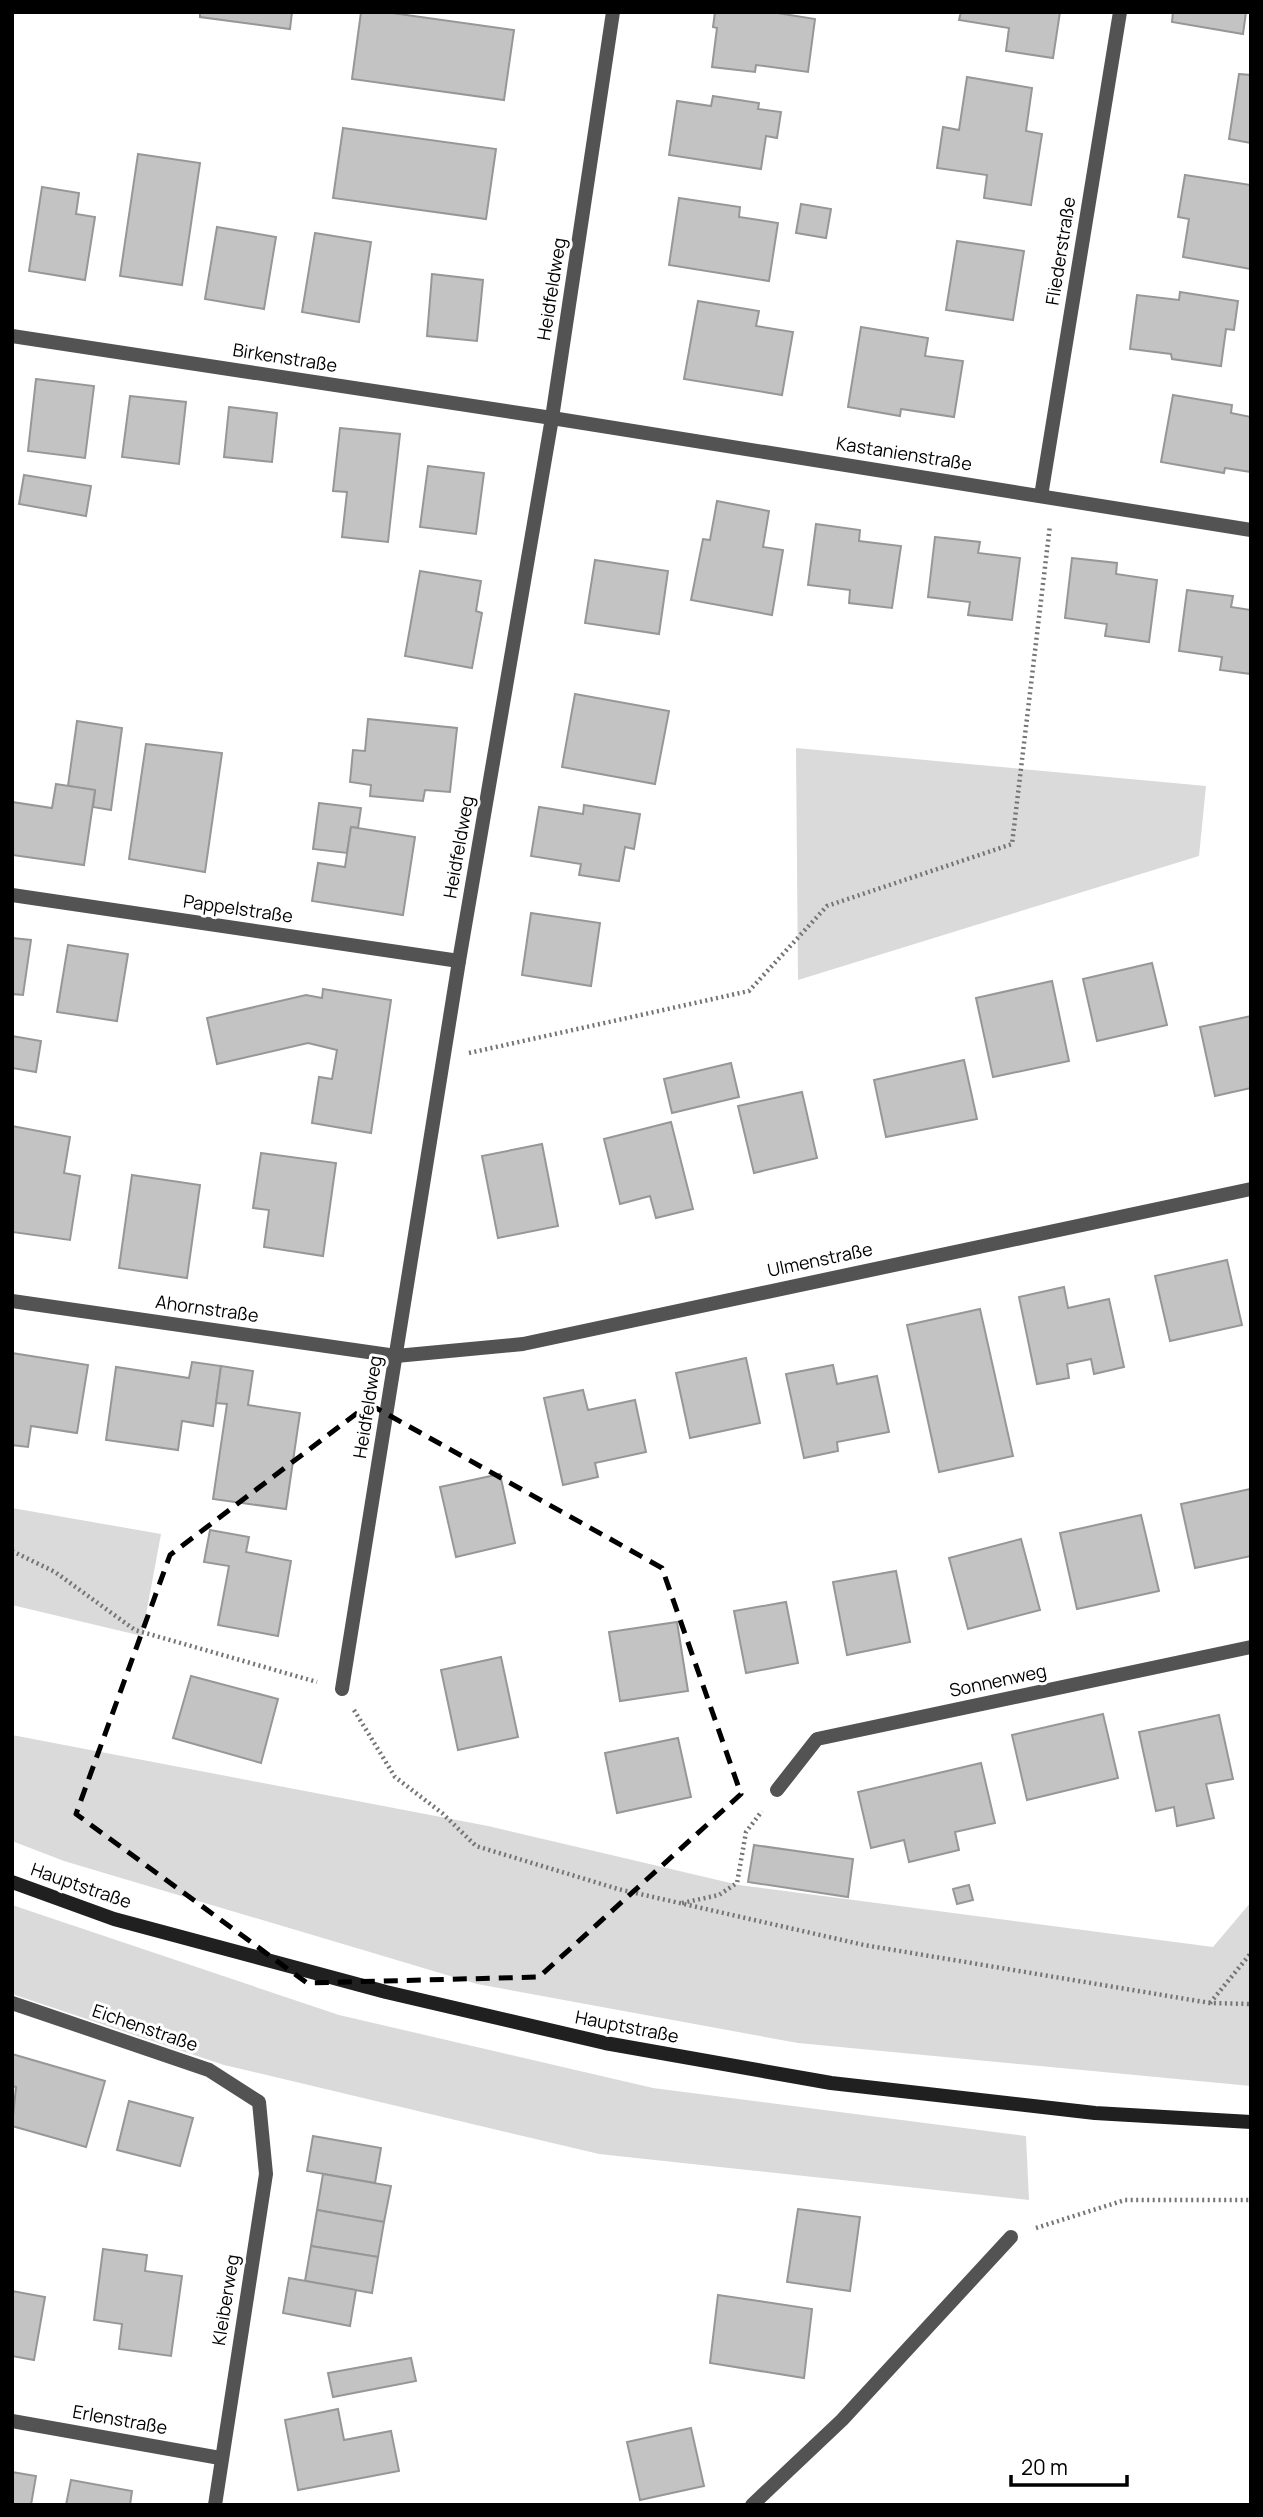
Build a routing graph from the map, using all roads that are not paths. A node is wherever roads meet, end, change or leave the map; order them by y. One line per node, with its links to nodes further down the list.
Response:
1 (613, 12): 4 (street, Heidfeldweg)
2 (1120, 12): 5 (street, Fliederstraße)
3 (12, 336): 4 (street, Birkenstraße)
4 (552, 418): 5 (street, Kastanienstraße); 8 (street, Heidfeldweg)
5 (1047, 497): 6 (street, Kastanienstraße)
6 (1251, 530)
7 (12, 895): 8 (street, Pappelstraße)
8 (459, 961): 11 (street, Heidfeldweg)
9 (1251, 1189): 11 (street, Ulmenstraße)
10 (12, 1301): 11 (street, Ahornstraße)
11 (396, 1356): 13 (street, Heidfeldweg)
12 (1251, 1647): 14 (street, Sonnenweg)
13 (342, 1689)
14 (777, 1790)
15 (12, 1882): 18 (main road, Hauptstraße)
16 (12, 2003): 17 (street, Eichenstraße)
17 (259, 2102): 21 (street, Kleiberweg)
18 (1251, 2122)
19 (1011, 2237): 23 (street)
20 (12, 2421): 21 (street, Erlenstraße)
21 (220, 2458): 22 (street, Kleiberweg)
22 (215, 2505)
23 (752, 2505)

